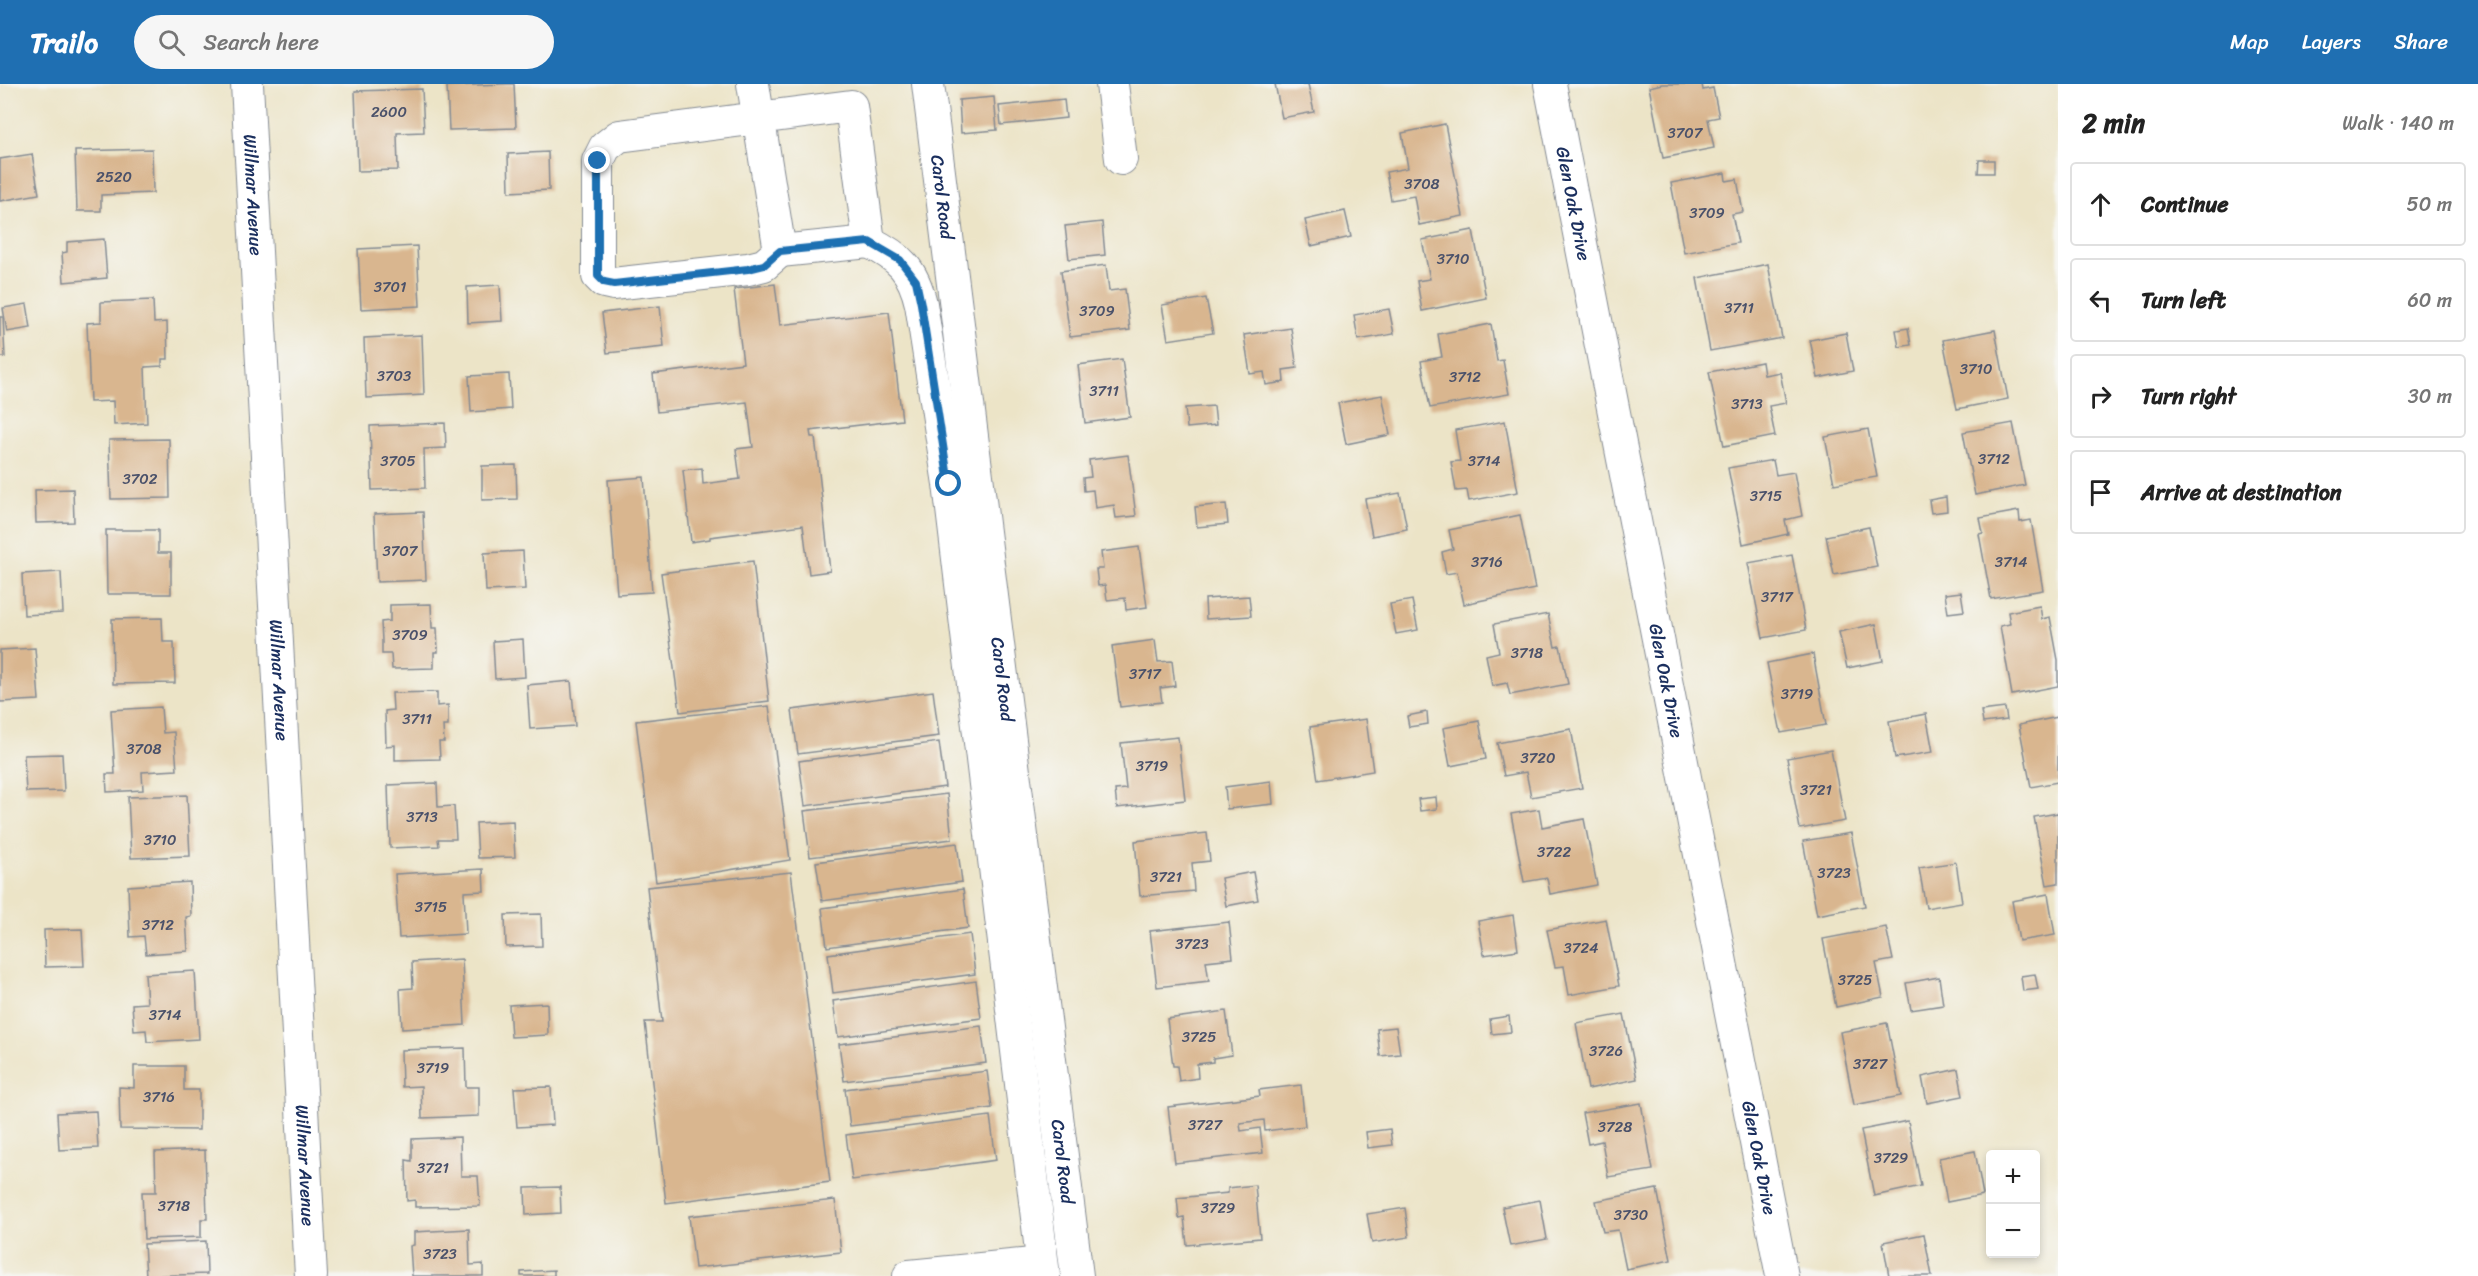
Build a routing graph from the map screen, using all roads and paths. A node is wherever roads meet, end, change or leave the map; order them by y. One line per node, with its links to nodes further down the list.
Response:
1 (247, 84): 11 (street, Willmar Avenue)
2 (753, 84): 6 (street)
3 (928, 84): 13 (street, Carol Road)
4 (1112, 84): 7 (street)
5 (1550, 84): 14 (street, Glen Oak Drive)
6 (759, 116): 8 (street); 9 (street); 9 (street)
7 (1121, 159)
8 (869, 242): 9 (street); 10 (street)
9 (780, 251)
10 (1043, 1269): 12 (street)
11 (311, 1276)
12 (909, 1276)
13 (1077, 1276)
14 (1782, 1276)

